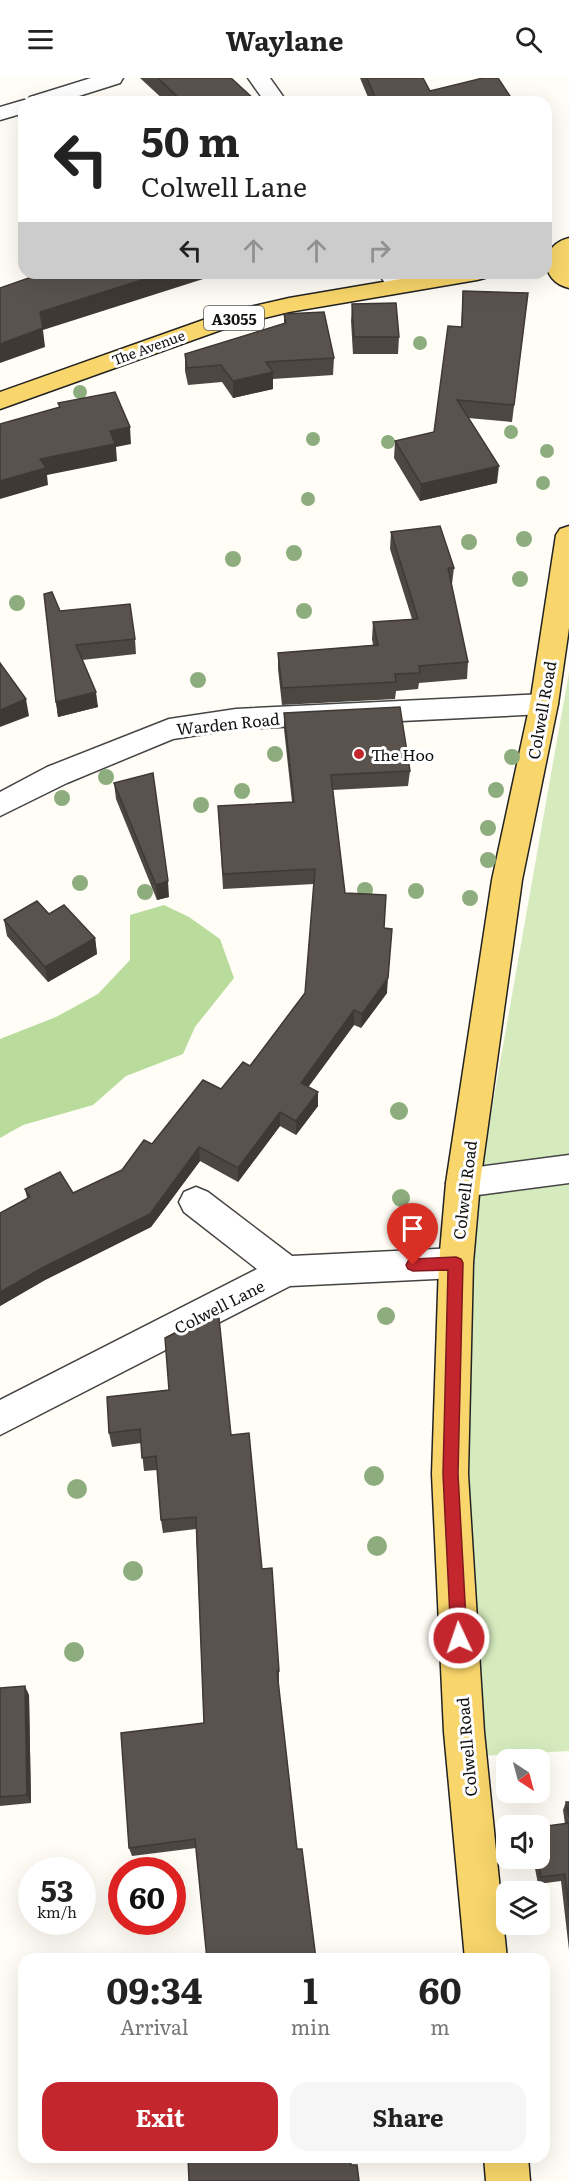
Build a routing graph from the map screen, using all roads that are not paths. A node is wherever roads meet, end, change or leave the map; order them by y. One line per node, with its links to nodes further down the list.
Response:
1 (111, 78): 3 (street)
2 (259, 78): 4 (street)
3 (56, 96)
4 (272, 96)
5 (18, 108): 6 (street)
6 (0, 114)
7 (556, 256): 9 (main road)
8 (394, 279): 10 (main road, The Avenue / A3055)
9 (569, 281)
10 (0, 401)
11 (569, 535): 12 (main road, Colwell Road)
12 (544, 704): 13 (street, Warden Road); 15 (main road, Colwell Road)
13 (0, 805)
14 (569, 1168): 15 (street)
15 (463, 1183): 17 (main road, Colwell Road)
16 (196, 1202): 18 (street)
17 (456, 1263): 18 (street, Colwell Lane); 20 (main road, Colwell Road)
18 (286, 1271): 19 (street, Colwell Lane)
19 (0, 1418)
20 (485, 1953)
21 (506, 2163): 22 (main road)
22 (508, 2181)

